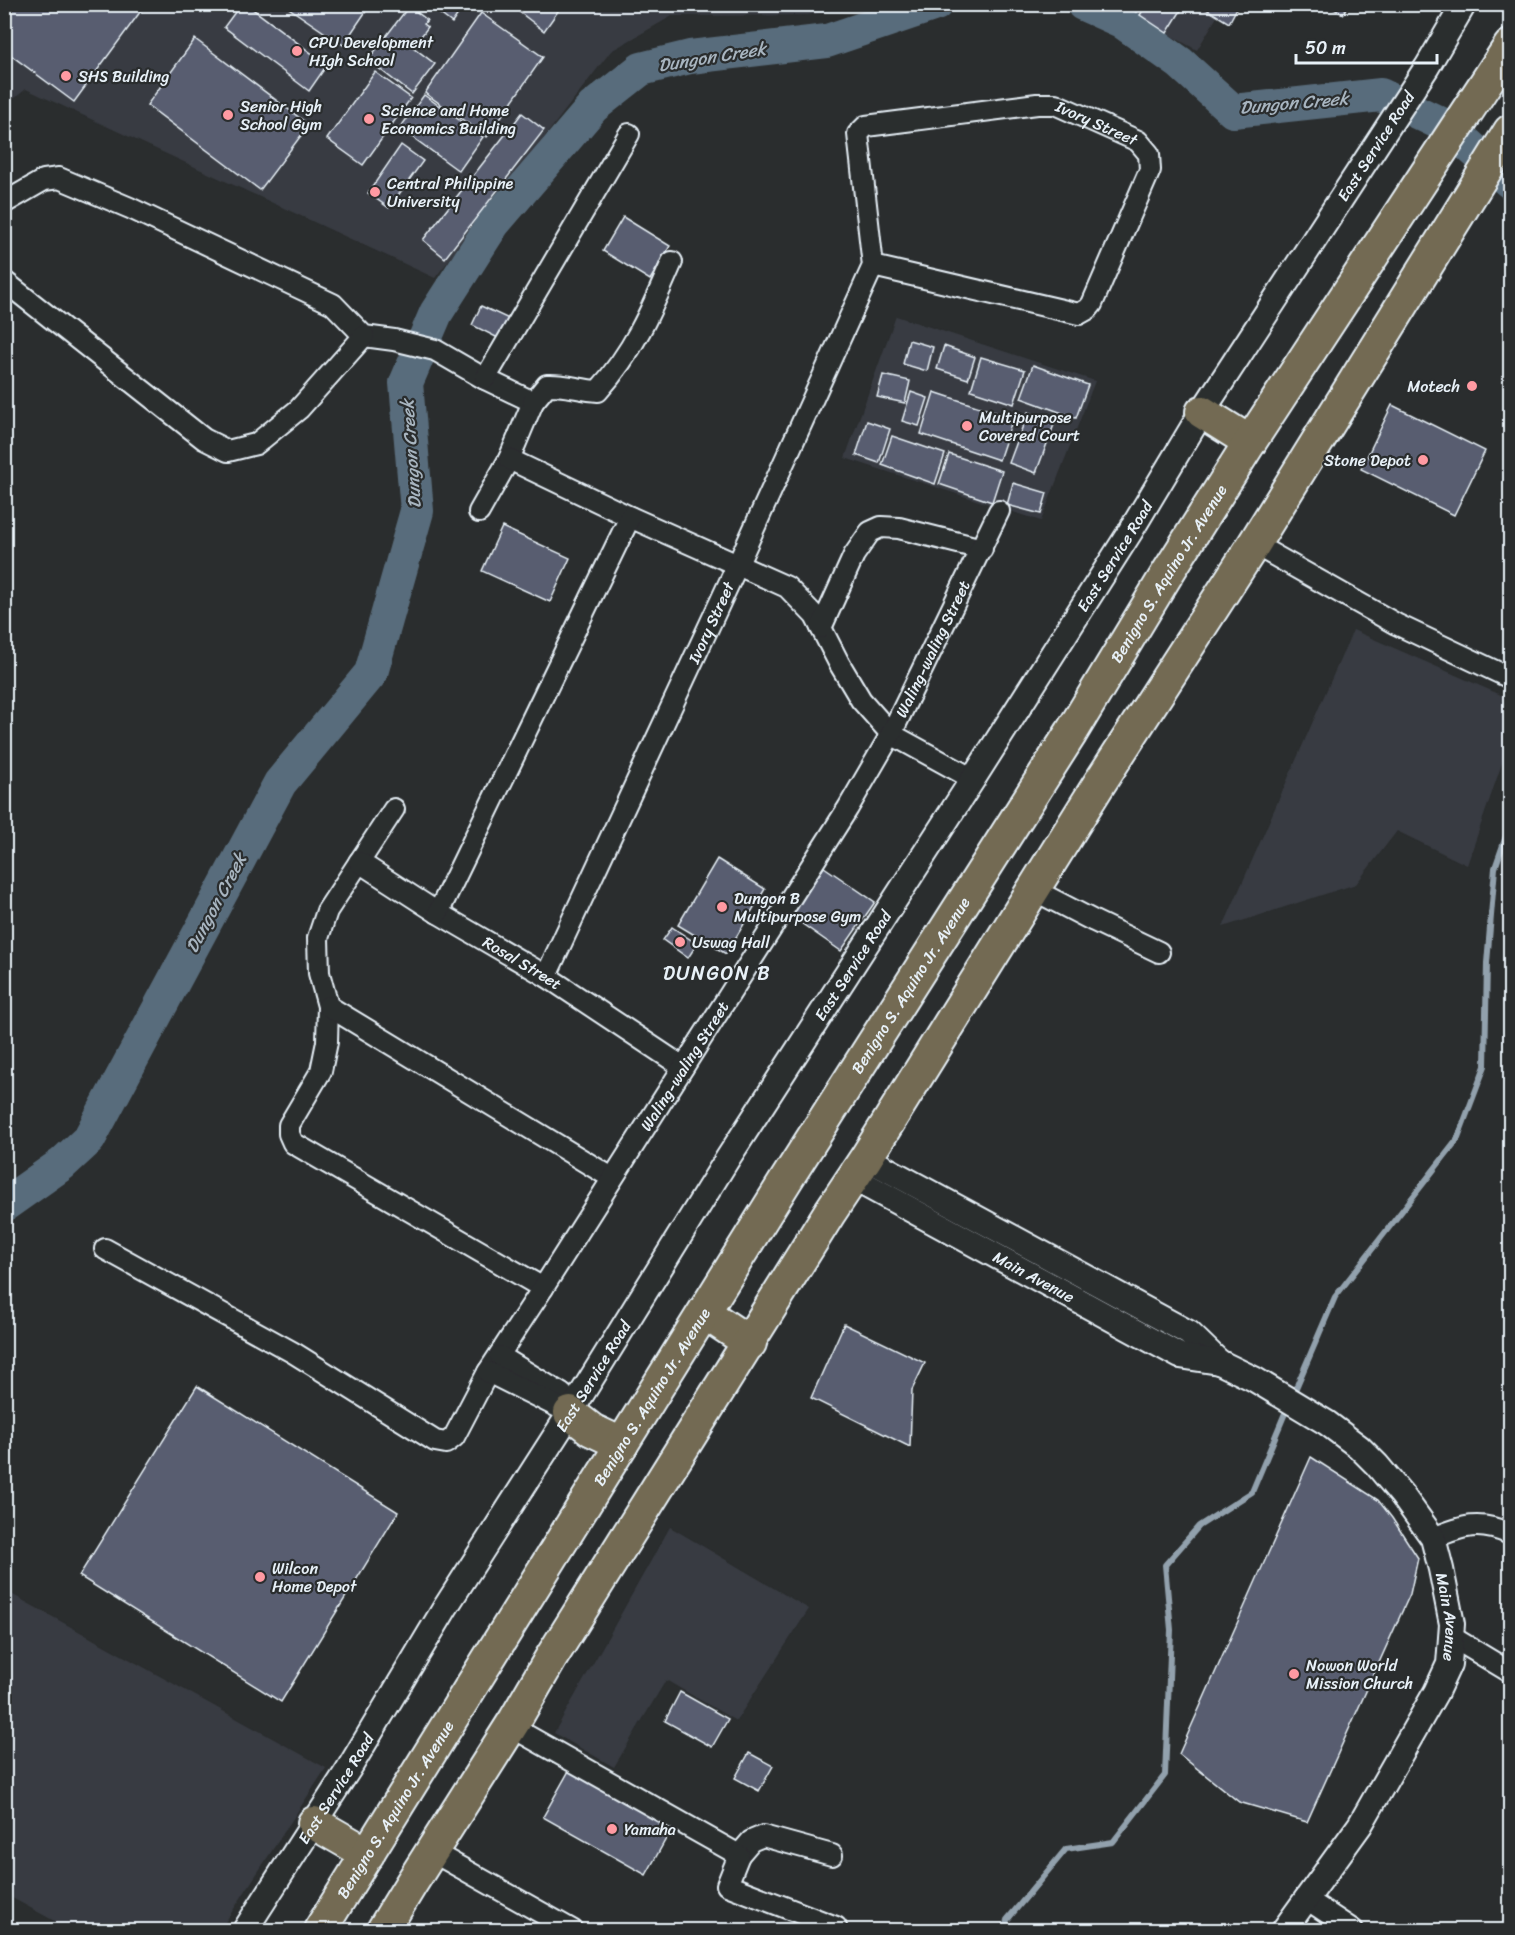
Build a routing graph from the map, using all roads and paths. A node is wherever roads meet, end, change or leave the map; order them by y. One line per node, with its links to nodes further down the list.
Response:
1 (1464, 4): 12 (street, East Service Road)
2 (1510, 46): 13 (highway, Benigno S. Aquino Jr. Avenue)
3 (1510, 131): 18 (highway)
4 (629, 134): 10 (street)
5 (4, 203): 9 (street)
6 (672, 262): 11 (street)
7 (873, 266): 7 (street, Ivory Street); 20 (street, Ivory Street)
8 (4, 280): 9 (street)
9 (364, 336): 10 (street)
10 (485, 379): 11 (street)
11 (533, 402): 14 (street)
12 (1202, 412): 13 (highway); 25 (street, East Service Road)
13 (1250, 442): 24 (highway, Benigno S. Aquino Jr. Avenue)
14 (509, 459): 16 (street); 17 (street)
15 (999, 511): 19 (street, Waling-waling Street)
16 (478, 512)
17 (630, 517): 20 (street); 30 (street)
18 (1254, 544): 22 (street); 26 (highway)
19 (982, 549): 21 (street); 23 (street, Waling-waling Street)
20 (737, 566): 21 (street); 32 (street, Ivory Street)
21 (821, 628): 23 (street)
22 (1510, 677)
23 (891, 734): 25 (street); 34 (street, Waling-waling Street)
24 (1059, 752): 26 (highway); 39 (highway, Benigno S. Aquino Jr. Avenue)
25 (973, 779): 43 (street, East Service Road)
26 (1099, 784): 29 (highway)
27 (394, 809): 28 (street)
28 (359, 862): 30 (street, Rosal Street); 33 (street)
29 (1034, 890): 31 (street); 35 (highway)
30 (438, 913): 32 (street, Rosal Street)
31 (1159, 952)
32 (546, 976): 34 (street, Rosal Street)
33 (328, 1006): 36 (street); 38 (street)
34 (683, 1067): 36 (street, Waling-waling Street)
35 (860, 1168): 40 (highway); 46 (street, Main Avenue)
36 (612, 1178): 38 (street, Waling-waling Street)
37 (105, 1249): 42 (street, Waling-waling Street)
38 (543, 1288): 41 (street, Waling-waling Street)
39 (705, 1313): 40 (highway); 44 (highway, Benigno S. Aquino Jr. Avenue)
40 (750, 1343): 49 (highway)
41 (500, 1356): 42 (street, Waling-waling Street); 43 (street)
42 (488, 1372): 43 (street)
43 (570, 1413): 44 (highway); 50 (street, East Service Road)
44 (622, 1444): 52 (highway, Benigno S. Aquino Jr. Avenue)
45 (1510, 1534): 46 (street)
46 (1433, 1538): 47 (street, Main Avenue)
47 (1452, 1637): 48 (street); 55 (street, Main Avenue)
48 (1510, 1672)
49 (510, 1726): 51 (highway); 53 (street)
50 (314, 1823): 52 (highway); 57 (street, East Service Road)
51 (431, 1851): 59 (highway); 60 (street)
52 (368, 1854): 58 (highway, Benigno S. Aquino Jr. Avenue)
53 (739, 1855): 54 (street); 56 (street)
54 (832, 1855)
55 (1305, 1898): 61 (street, Main Avenue); 62 (street)
56 (836, 1928)
57 (245, 1930)
58 (320, 1930)
59 (383, 1930)
60 (572, 1930)
61 (1284, 1930)
62 (1353, 1930)

